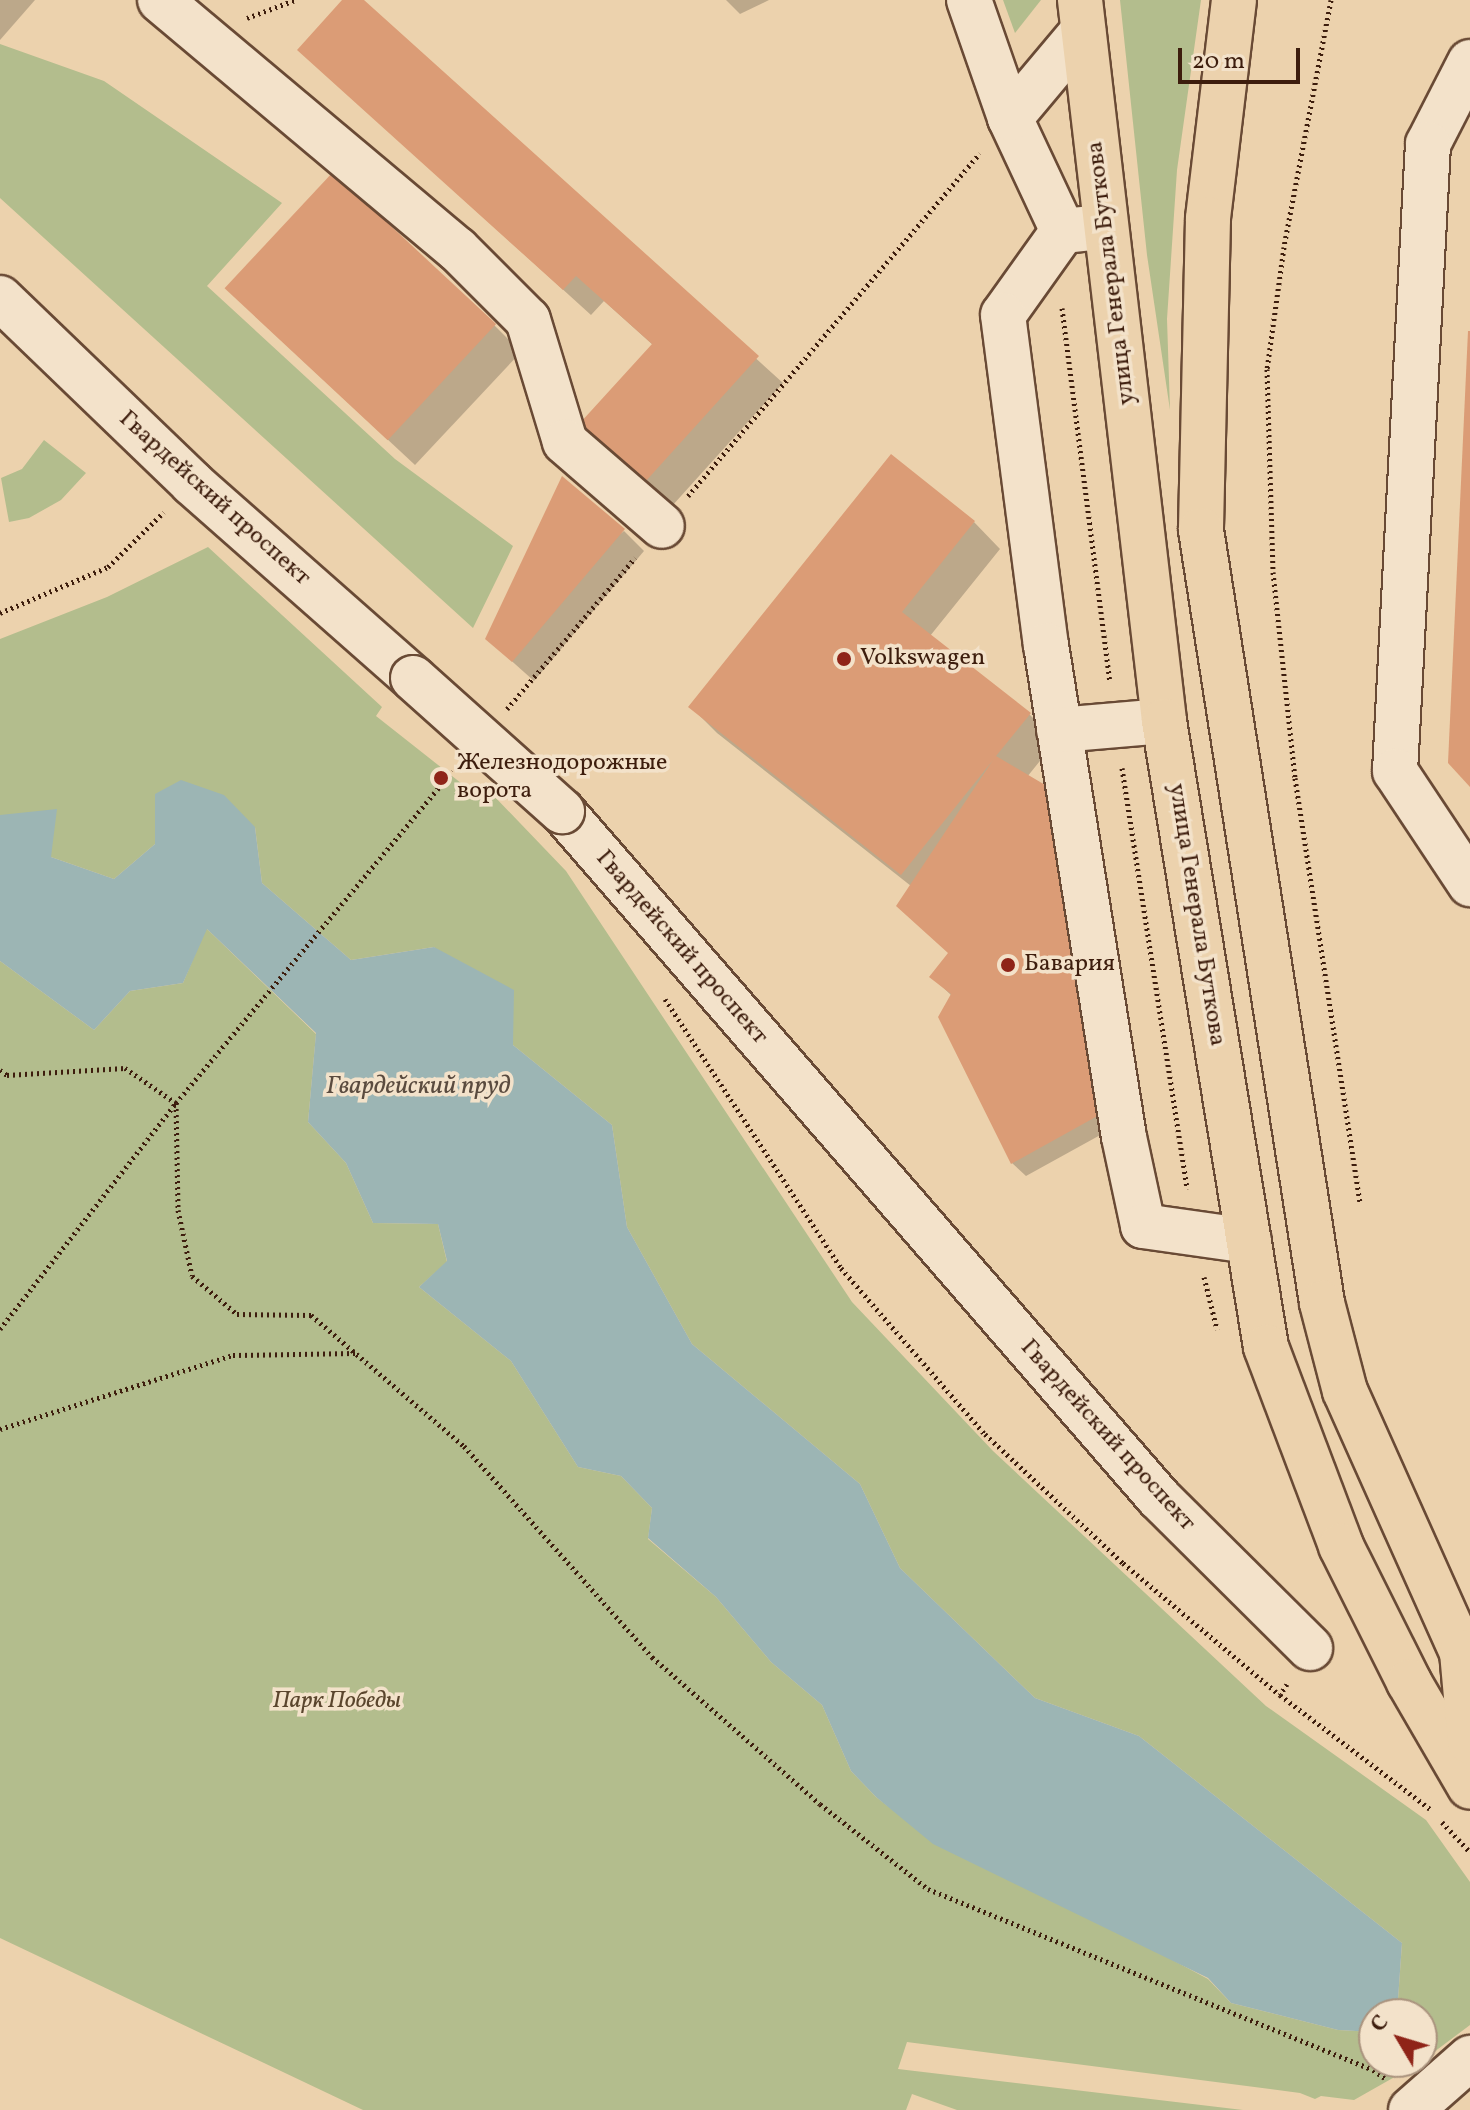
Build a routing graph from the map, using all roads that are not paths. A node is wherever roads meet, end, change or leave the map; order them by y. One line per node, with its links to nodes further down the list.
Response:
1 (160, 0): 10 (street)
2 (969, 0): 6 (street)
3 (1234, 0): 16 (main road)
4 (1082, 16): 6 (street); 7 (main road, улица Генерала Буткова)
5 (1470, 62): 13 (street)
6 (1010, 118): 8 (street)
7 (1106, 227): 8 (street); 11 (main road, улица Генерала Буткова)
8 (1063, 231): 12 (street)
9 (0, 298): 15 (street, Гвардейский проспект, bridge)
10 (662, 526)
11 (1164, 721): 12 (street); 14 (main road, улица Генерала Буткова)
12 (1059, 730): 14 (street)
13 (1470, 884)
14 (1249, 1241): 17 (main road, улица Генерала Буткова)
15 (1310, 1648)
16 (1470, 1742)
17 (1470, 1787)
18 (1470, 2058): 19 (street)
19 (1417, 2107)

